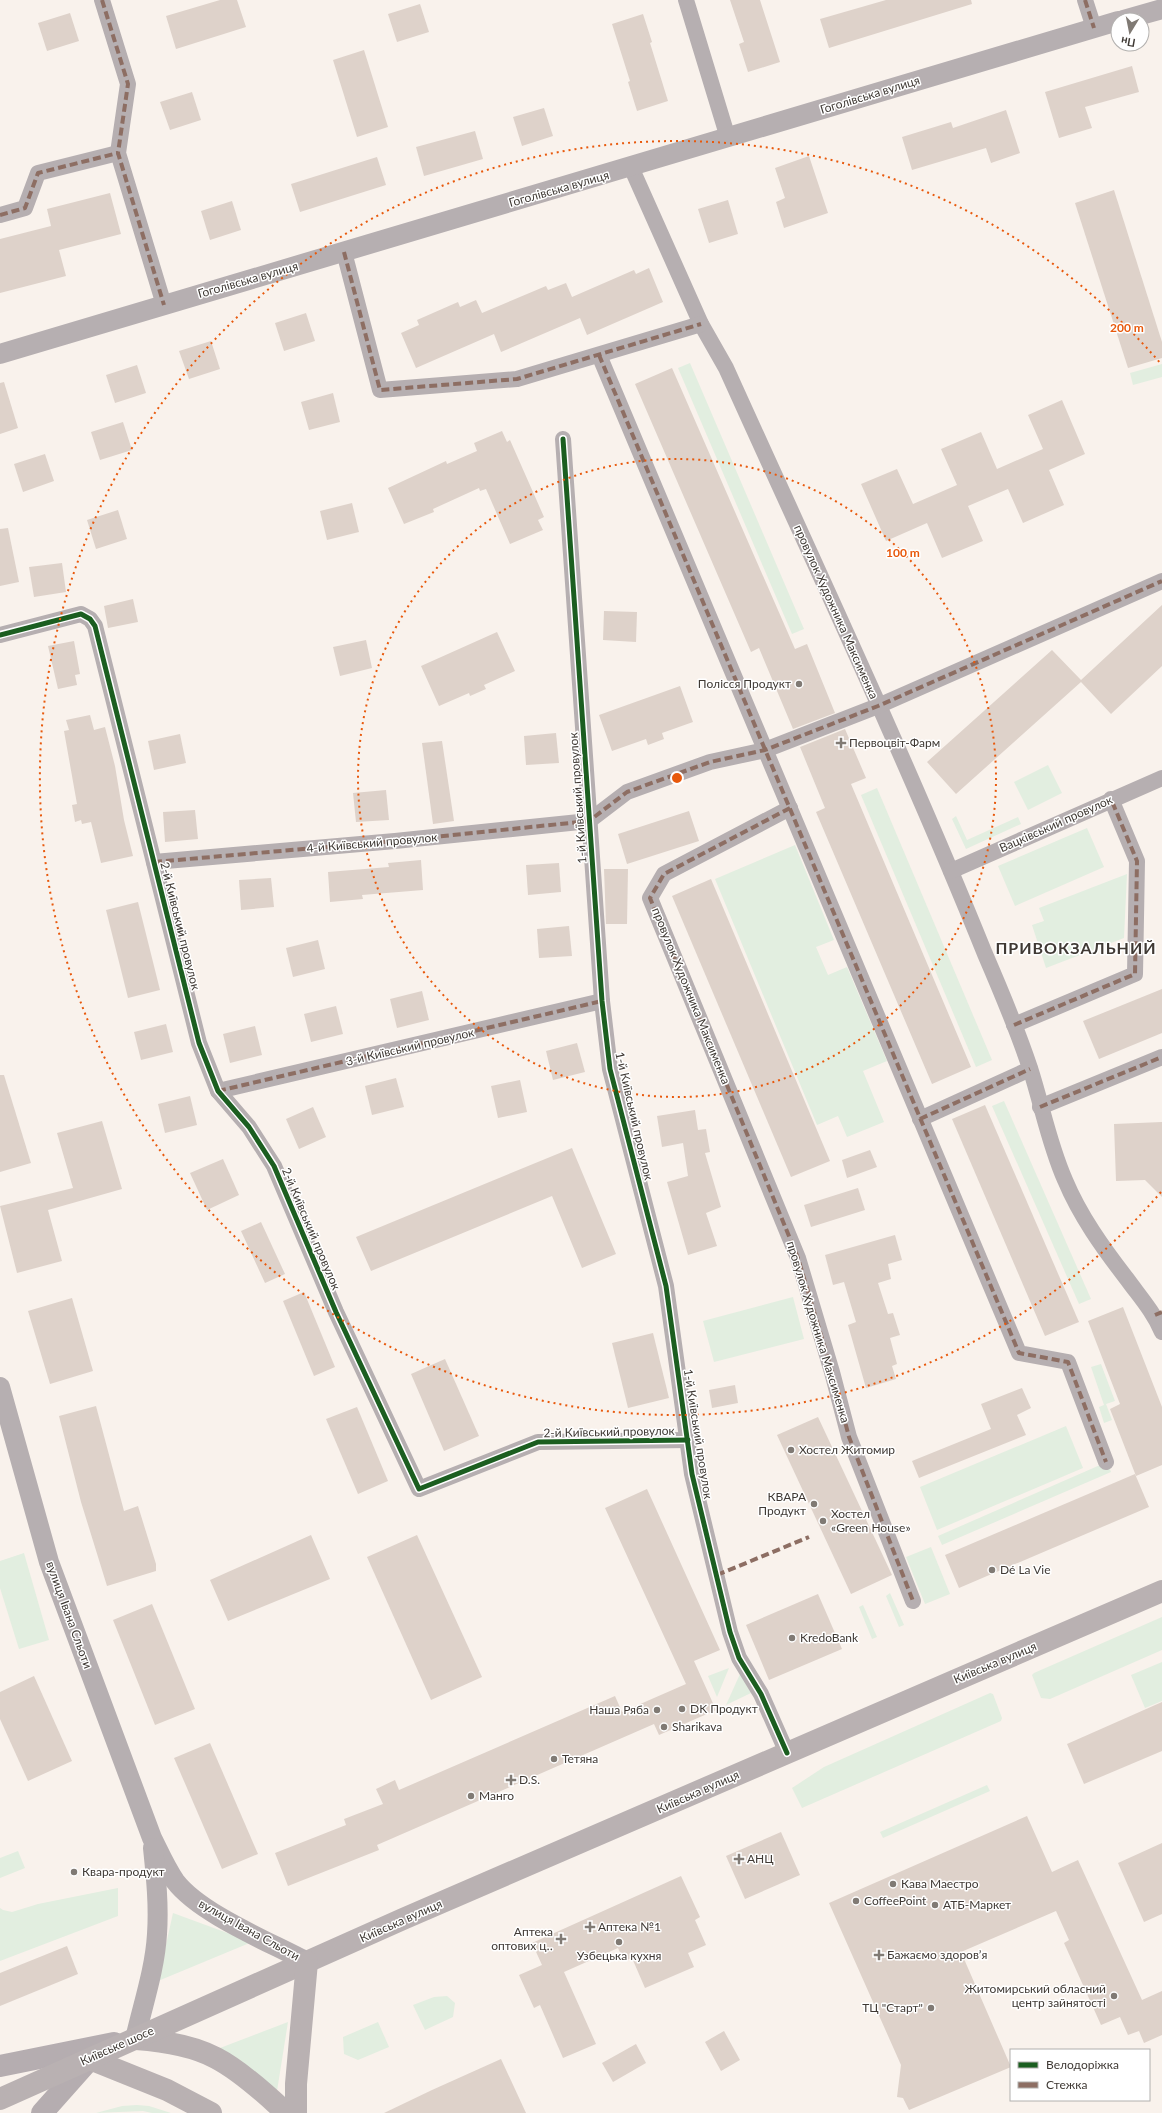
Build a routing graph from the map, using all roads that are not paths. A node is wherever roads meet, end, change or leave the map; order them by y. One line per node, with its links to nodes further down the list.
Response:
1 (102, 0): 9 (street)
2 (686, 0): 8 (street)
3 (1085, 0): 7 (street)
4 (1162, 9): 5 (street)
5 (1150, 12)
6 (1110, 23): 7 (street, Гоголівська вулиця)
7 (1094, 28): 8 (street, Гоголівська вулиця)
8 (728, 138): 10 (street, Гоголівська вулиця)
9 (118, 153): 11 (street); 13 (street)
10 (631, 168): 12 (street, Гоголівська вулиця); 14 (street, провулок Художника Максименка)
11 (0, 215)
12 (344, 252): 13 (street, Гоголівська вулиця); 16 (street)
13 (164, 305): 15 (street, Гоголівська вулиця)
14 (701, 324): 16 (street); 20 (street, провулок Художника Максименка)
15 (0, 354)
16 (599, 355): 21 (street)
17 (563, 439): 25 (street, 1-й Київський провулок)
18 (1162, 581): 20 (street)
19 (0, 635): 26 (street, 2-й Київський провулок)
20 (878, 706): 21 (street, провулок Художника Максименка); 27 (street)
21 (765, 750): 24 (street); 25 (street, провулок Художника Максименка)
22 (1162, 778): 23 (street, Вацківський провулок)
23 (1111, 799): 27 (street, Вацківський провулок); 29 (street)
24 (790, 808): 34 (street); 41 (street, провулок Художника Максименка)
25 (589, 821): 26 (street, 4-й Київський провулок); 28 (street, 1-й Київський провулок)
26 (154, 862): 32 (street, 2-й Київський провулок)
27 (951, 871): 29 (street)
28 (602, 1001): 32 (street, 3-й Київський провулок); 38 (street, 1-й Київський провулок)
29 (1014, 1025): 31 (street)
30 (1162, 1057): 33 (street)
31 (1030, 1069): 33 (street); 34 (street)
32 (218, 1091): 38 (street, 2-й Київський провулок)
33 (1040, 1107): 35 (street)
34 (920, 1119): 39 (street)
35 (1158, 1314): 36 (street)
36 (1162, 1332)
37 (0, 1387): 43 (street, вулиця Івана Сльоти)
38 (688, 1440): 42 (street, 1-й Київський провулок)
39 (1106, 1462)
40 (1162, 1591): 42 (main road, Київська вулиця)
41 (913, 1601)
42 (787, 1753): 44 (main road, Київська вулиця)
43 (152, 1838): 44 (street, вулиця Івана Сльоти); 46 (street, вулиця Івана Сльоти)
44 (308, 1962): 45 (main road, Київська вулиця); 53 (main road)
45 (235, 1994): 46 (main road, Київське шосе)
46 (135, 2039): 47 (main road, Київське шосе); 48 (main road); 52 (main road)
47 (90, 2059): 49 (main road, Київське шосе); 50 (main road); 51 (main road)
48 (0, 2066)
49 (0, 2099)
50 (42, 2113)
51 (211, 2113)
52 (286, 2113)
53 (296, 2113)

